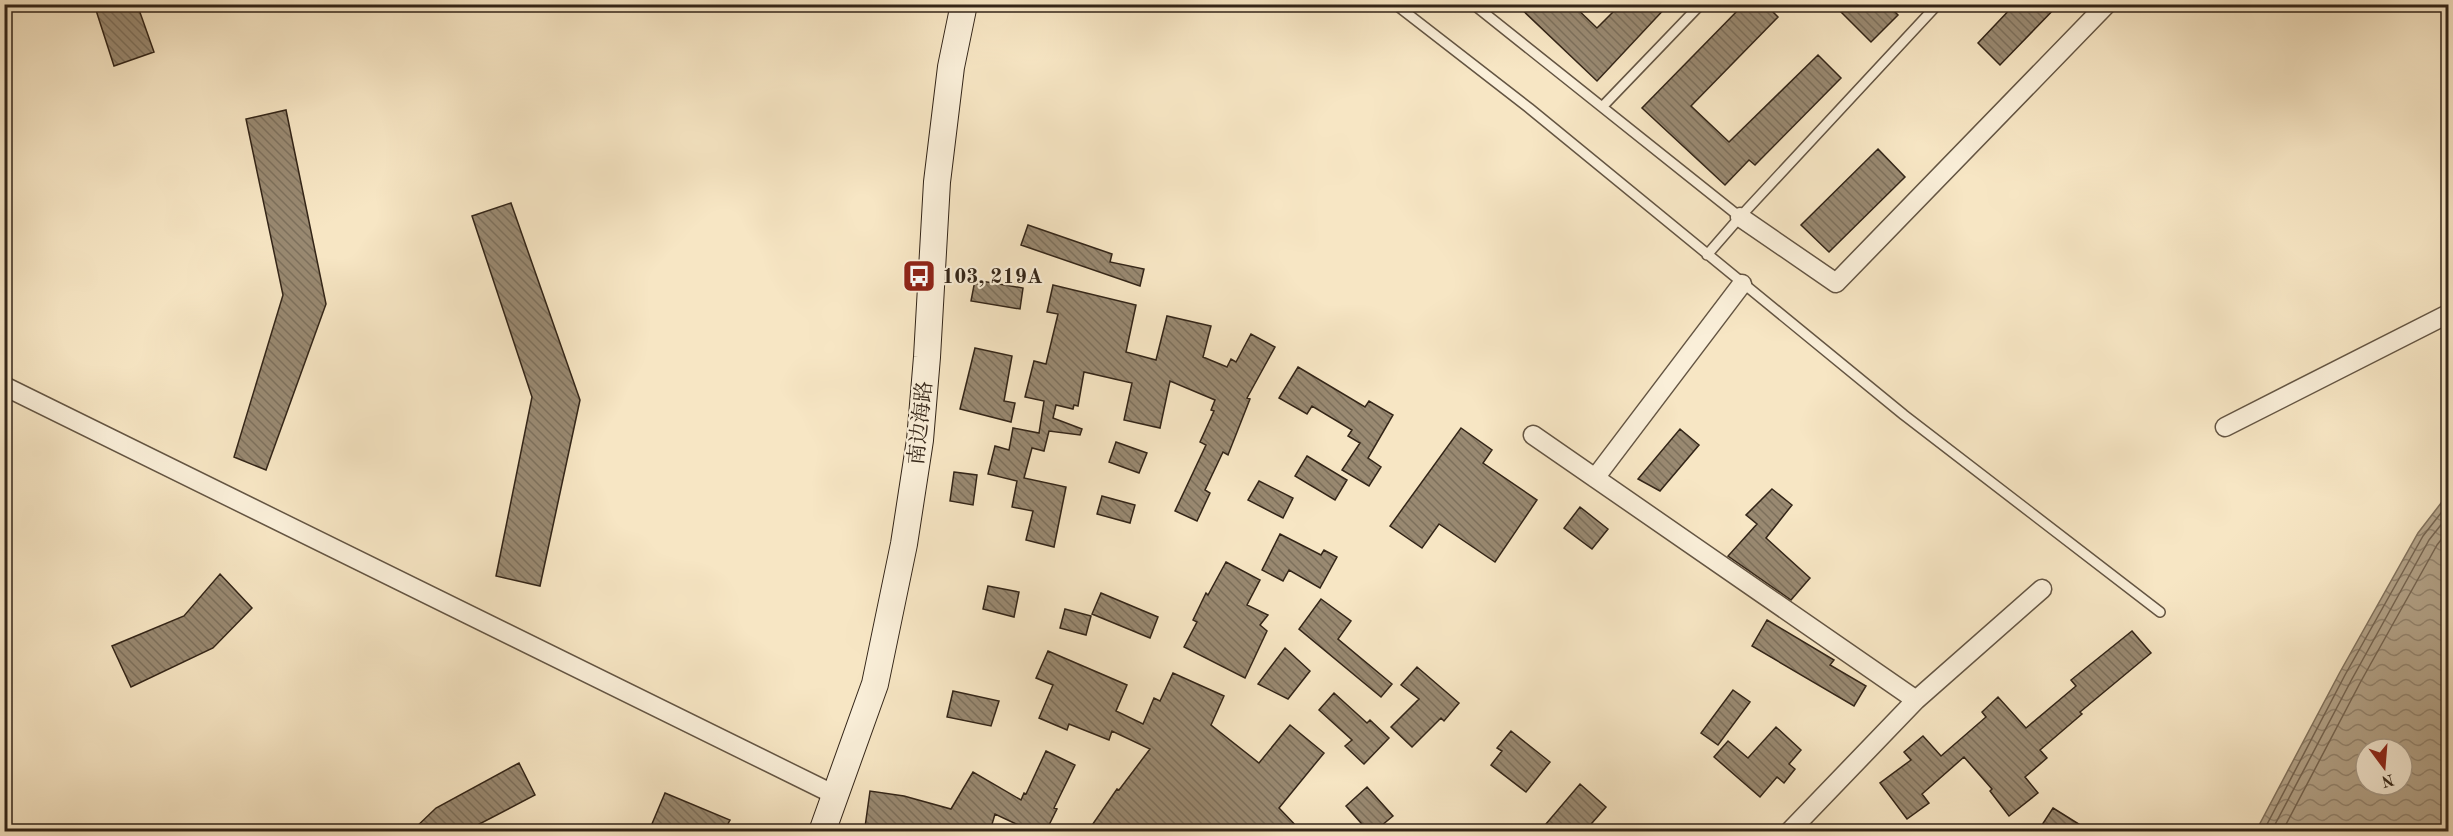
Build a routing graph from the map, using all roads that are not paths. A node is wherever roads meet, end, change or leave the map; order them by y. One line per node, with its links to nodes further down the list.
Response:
1 (964, 4): 19 (main road, 南边海路)
2 (1395, 4): 9 (lane)
3 (1473, 4): 7 (lane)
4 (1701, 4): 7 (lane)
5 (1938, 4): 8 (lane)
6 (2107, 4): 8 (street)
7 (1603, 106): 8 (lane)
8 (1740, 217): 9 (lane)
9 (1707, 255): 10 (lane)
10 (1742, 284): 15 (street); 17 (lane)
11 (2448, 314): 13 (street)
12 (4, 386): 19 (street)
13 (2225, 427)
14 (1533, 435): 15 (street)
15 (1595, 478): 18 (street)
16 (2042, 589): 18 (street)
17 (2160, 612)
18 (1916, 700): 21 (street)
19 (835, 795): 20 (main road, 南边海路)
20 (822, 831)
21 (1789, 831)

